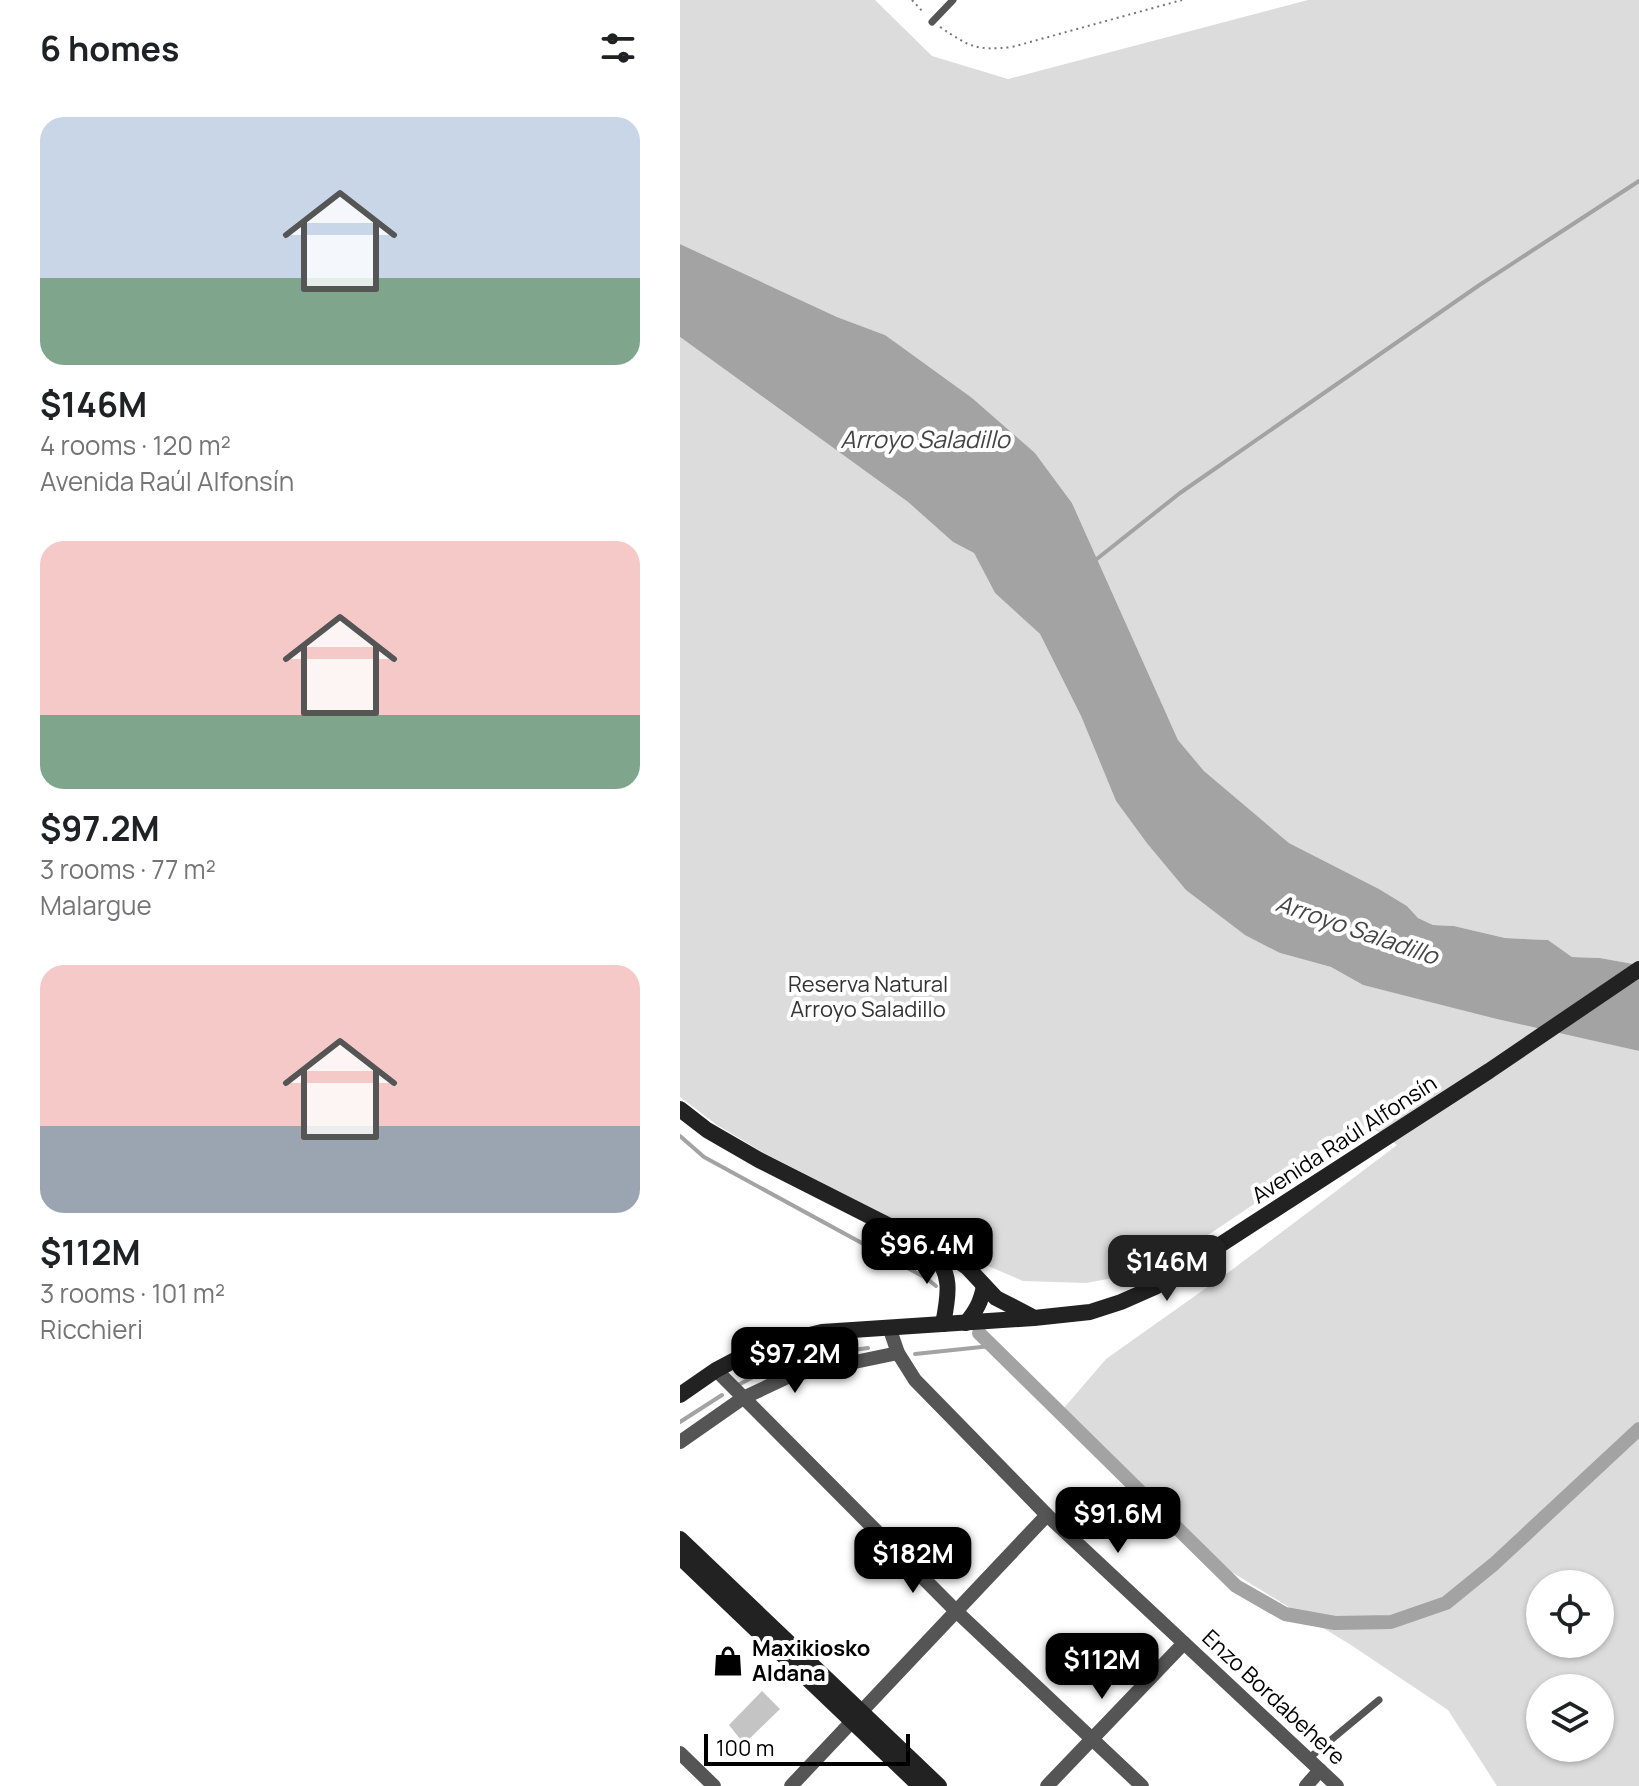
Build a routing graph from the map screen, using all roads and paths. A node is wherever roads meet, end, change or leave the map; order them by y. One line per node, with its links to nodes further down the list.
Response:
1 (912, 0): 4 (path)
2 (953, 0): 4 (lane)
3 (1182, 0): 4 (path)
4 (932, 22)
5 (1639, 969): 9 (main road, Avenida Raúl Alfonsín)
6 (680, 1109): 7 (main road)
7 (923, 1243): 8 (main road); 11 (main road)
8 (984, 1286): 9 (main road); 10 (main road)
9 (1034, 1318): 10 (main road, Avenida Raúl Alfonsín)
10 (966, 1323): 11 (main road, Avenida Raúl Alfonsín)
11 (943, 1324): 12 (main road, Avenida Raúl Alfonsín)
12 (889, 1327): 13 (street, Enzo Bordabehere); 14 (main road, Avenida Raúl Alfonsín)
13 (898, 1353): 16 (street); 18 (street, Enzo Bordabehere)
14 (716, 1370): 15 (main road, Avenida Raúl Alfonsín); 16 (street)
15 (680, 1395)
16 (743, 1398): 17 (street); 21 (street)
17 (680, 1442)
18 (1047, 1515): 21 (street); 22 (street, Enzo Bordabehere)
19 (680, 1539): 24 (main road)
20 (680, 1557): 24 (main road)
21 (956, 1611): 24 (street); 25 (street)
22 (1184, 1643): 25 (street); 27 (street, Enzo Bordabehere)
23 (1379, 1700): 27 (lane)
24 (857, 1717): 30 (street); 31 (main road); 32 (main road)
25 (1092, 1739): 33 (street); 34 (street)
26 (680, 1753): 29 (street)
27 (1308, 1759): 28 (street, Enzo Bordabehere)
28 (1320, 1770): 35 (street); 36 (street, Enzo Bordabehere)
29 (714, 1786)
30 (791, 1786)
31 (920, 1786)
32 (939, 1786)
33 (1047, 1786)
34 (1142, 1786)
35 (1306, 1786)
36 (1337, 1786)

